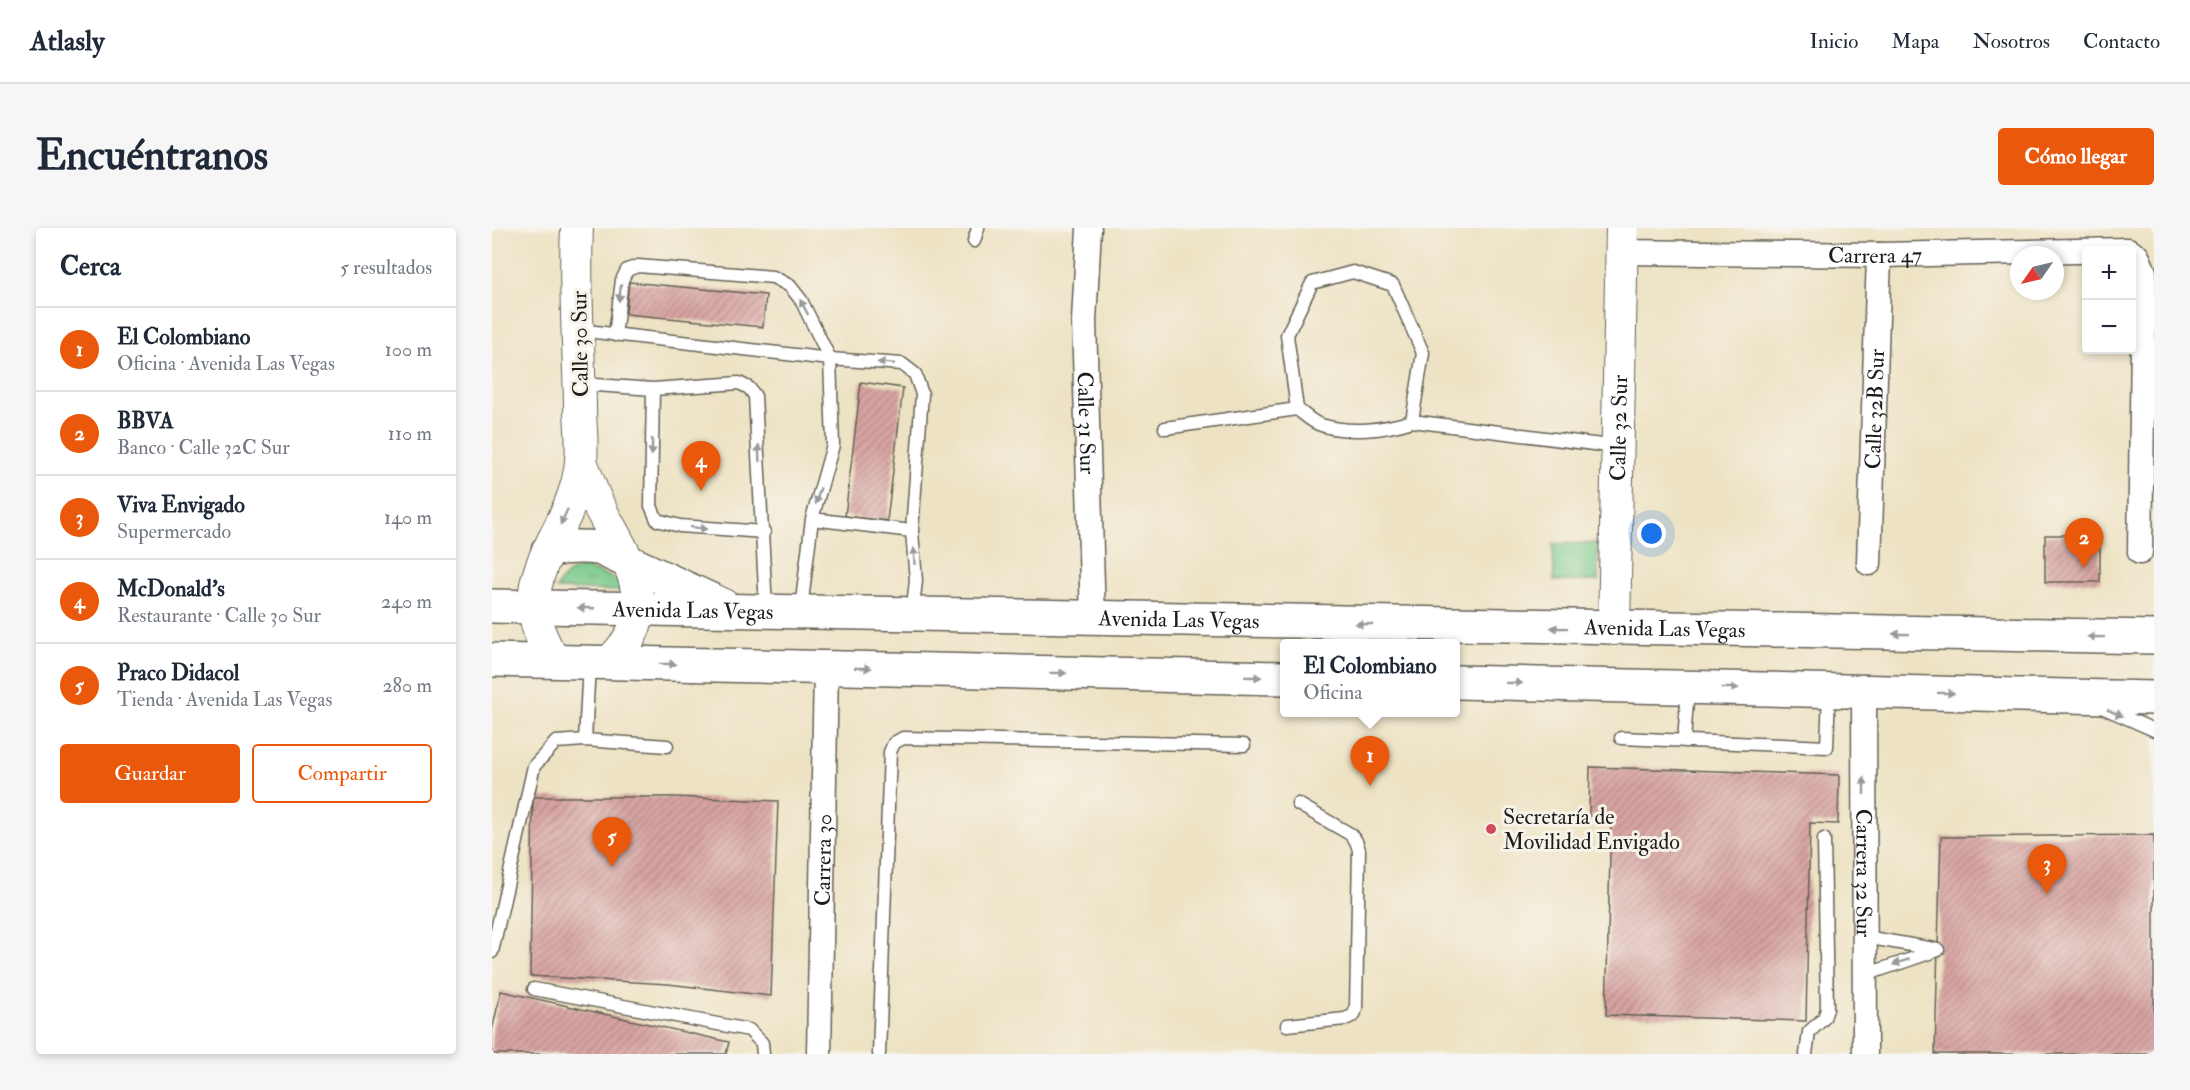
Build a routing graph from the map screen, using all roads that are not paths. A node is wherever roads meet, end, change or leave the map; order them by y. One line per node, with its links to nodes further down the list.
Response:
1 (577, 228): 9 (street, Calle 30 Sur)
2 (978, 228): 5 (lane)
3 (1089, 228): 33 (street, Calle 31 Sur)
4 (1621, 240): 7 (street, Carrera 47); 17 (street, Calle 32 Sur)
5 (974, 241)
6 (2082, 253): 7 (street, Carrera 47)
7 (1880, 255): 25 (street, Calle 32B Sur)
8 (2136, 259): 23 (street)
9 (578, 330): 10 (lane); 12 (street, Calle 30 Sur)
10 (615, 334): 11 (lane); 11 (lane, one-way to 10)
11 (830, 359): 19 (lane, one-way to 19); 20 (lane, one-way to 11)
12 (580, 384): 13 (lane); 18 (street, Calle 30 Sur)
13 (653, 388): 21 (lane, one-way to 21); 21 (lane, one-way to 13)
14 (1297, 409): 15 (lane); 15 (lane); 16 (lane)
15 (1412, 421): 17 (lane)
16 (1165, 428)
17 (1617, 447): 34 (street, Calle 32 Sur)
18 (581, 461): 22 (street, Calle 30 Sur, one-way to 22); 24 (street, Calle 30 Sur)
19 (812, 519): 20 (lane); 31 (lane)
20 (912, 531): 32 (lane, one-way to 20)
21 (764, 532): 30 (lane)
22 (548, 551): 24 (main road); 27 (street, Calle 30 Sur)
23 (2140, 552)
24 (628, 561): 28 (street, Calle 30 Sur); 29 (main road)
25 (1869, 563)
26 (492, 606): 27 (main road, Avenida Las Vegas)
27 (534, 606): 28 (main road, Avenida Las Vegas, one-way to 27); 37 (street, Calle 30 Sur)
28 (638, 609): 29 (main road, Avenida Las Vegas); 38 (street, Calle 30 Sur)
29 (734, 611): 30 (main road, Avenida Las Vegas)
30 (766, 612): 31 (main road, Avenida Las Vegas)
31 (800, 612): 32 (main road, Avenida Las Vegas)
32 (912, 615): 33 (main road, Avenida Las Vegas)
33 (1093, 618): 34 (main road, Avenida Las Vegas, one-way to 33)
34 (1614, 629): 35 (main road, Avenida Las Vegas, one-way to 34)
35 (2154, 637)
36 (492, 660): 37 (main road)
37 (555, 661): 38 (main road)
38 (600, 662): 39 (main road, one-way to 39); 49 (lane)
39 (826, 667): 40 (main road, one-way to 40); 61 (street, Carrera 30)
40 (1280, 678)
41 (1460, 682): 42 (main road, one-way to 42)
42 (1688, 687): 43 (main road, one-way to 43); 50 (lane)
43 (1829, 690): 44 (main road); 50 (lane)
44 (1864, 691): 45 (main road, one-way to 45); 55 (street, Carrera 32 Sur, one-way to 44)
45 (2075, 696): 46 (main road); 47 (lane, one-way to 47)
46 (2154, 698)
47 (2154, 730)
48 (1621, 738): 50 (lane)
49 (585, 740): 52 (lane); 56 (lane)
50 (1684, 741)
51 (1244, 745): 62 (lane)
52 (667, 746)
53 (1298, 804): 59 (lane)
54 (1824, 839): 63 (lane)
55 (1865, 937): 57 (street, Carrera 32 Sur); 57 (lane, one-way to 57)
56 (492, 952)
57 (1865, 975): 64 (street, Carrera 32 Sur)
58 (534, 989): 60 (lane)
59 (1287, 1025)
60 (763, 1054)
61 (819, 1054)
62 (879, 1054)
63 (1806, 1054)
64 (1865, 1054)

